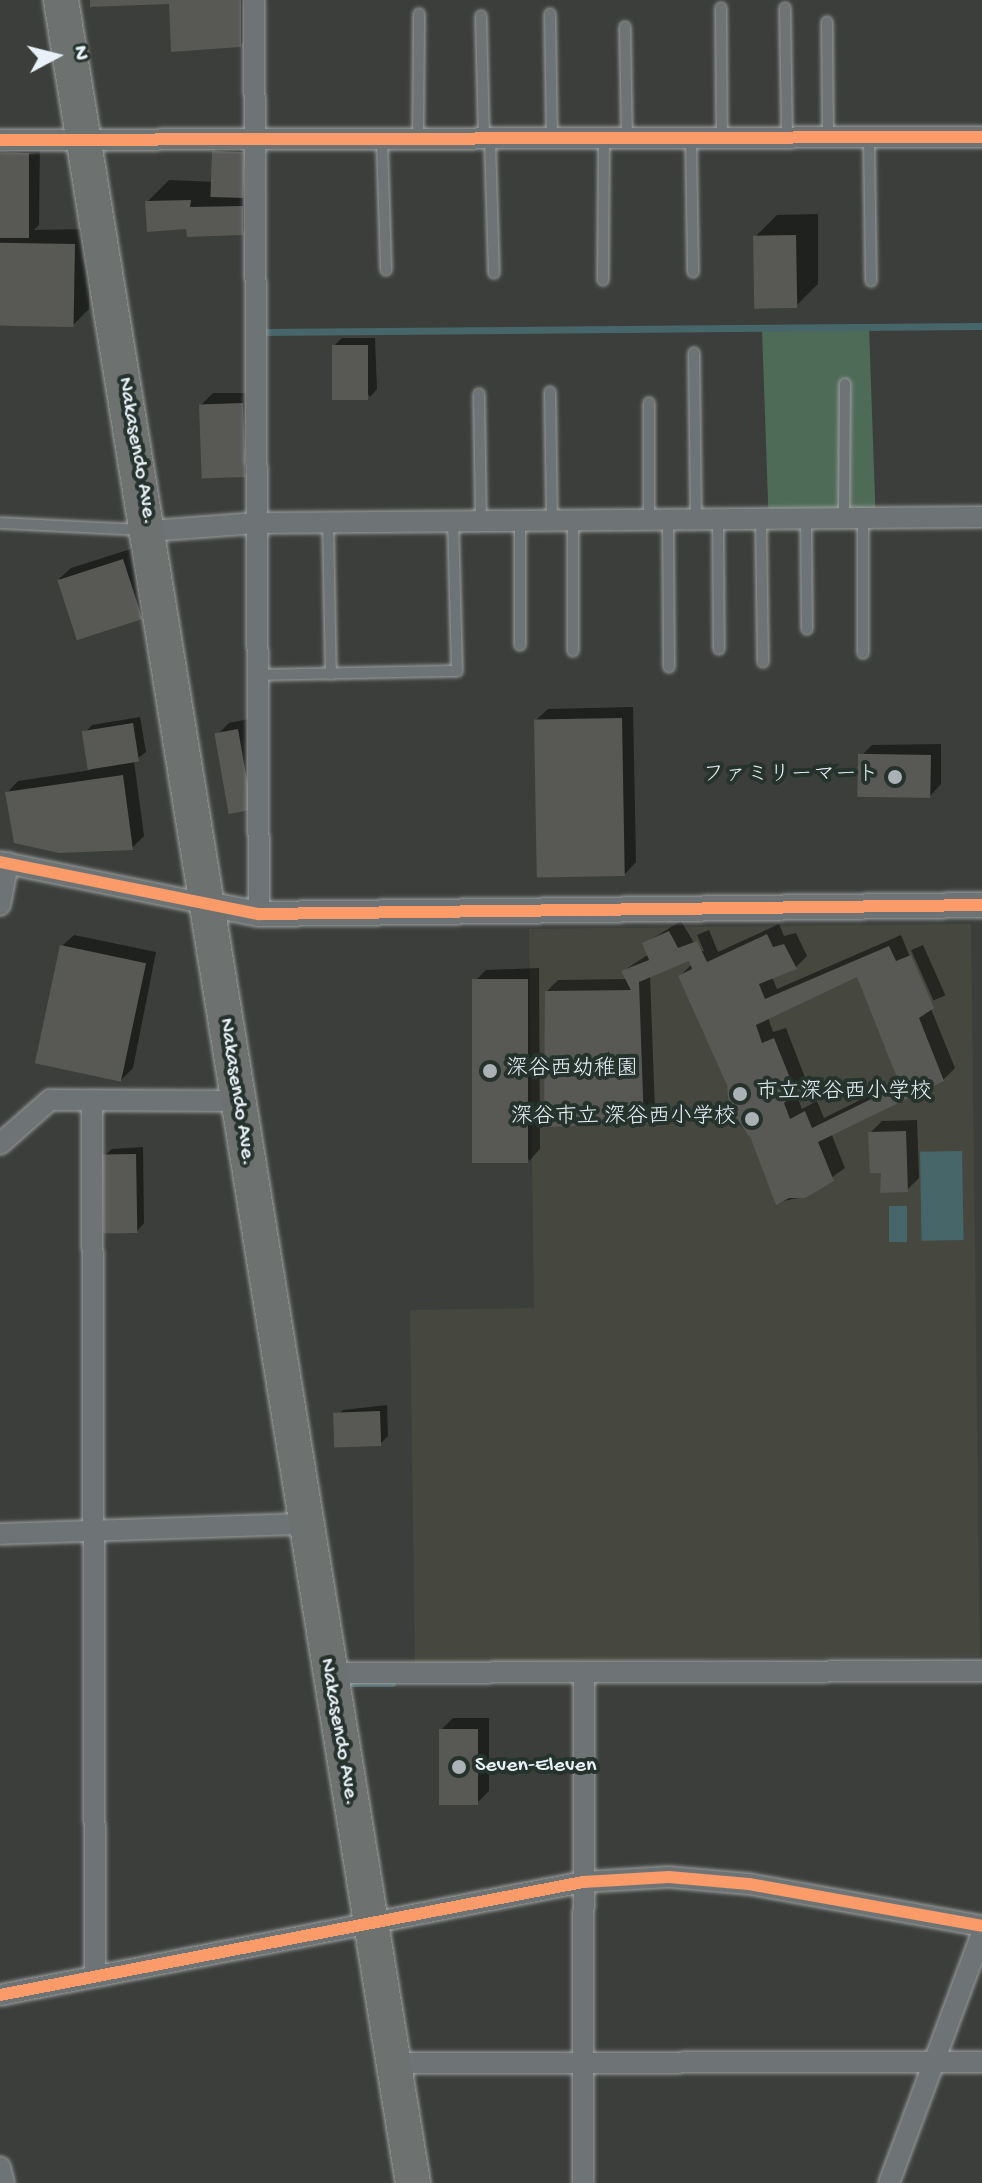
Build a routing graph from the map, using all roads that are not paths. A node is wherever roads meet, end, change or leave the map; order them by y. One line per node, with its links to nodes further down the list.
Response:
1 (61, 0): 14 (highway, Nakasendo Ave.)
2 (254, 0): 24 (street)
3 (721, 8): 19 (lane)
4 (785, 8): 11 (lane)
5 (419, 14): 22 (lane)
6 (550, 14): 15 (lane)
7 (481, 16): 23 (lane)
8 (827, 22): 12 (lane)
9 (625, 27): 17 (lane)
10 (982, 137): 13 (street)
11 (787, 138): 12 (street); 19 (street)
12 (828, 138): 13 (street)
13 (869, 138): 29 (lane)
14 (84, 139): 20 (street); 24 (street); 50 (highway, Nakasendo Ave.)
15 (552, 139): 16 (street); 23 (street)
16 (604, 139): 17 (street); 28 (lane)
17 (627, 139): 18 (street)
18 (691, 139): 19 (street); 26 (lane)
19 (722, 139)
20 (0, 140)
21 (382, 140): 22 (street); 24 (street); 25 (lane)
22 (418, 140): 23 (street)
23 (487, 140): 27 (lane)
24 (255, 141): 49 (street)
25 (386, 270)
26 (693, 272)
27 (494, 273)
28 (603, 280)
29 (871, 281)
30 (694, 353): 40 (lane)
31 (845, 384): 38 (lane)
32 (550, 392): 42 (lane)
33 (479, 394): 45 (lane)
34 (649, 403): 39 (lane)
35 (982, 517): 38 (street)
36 (761, 518): 37 (street); 41 (street); 56 (lane)
37 (806, 518): 38 (street); 51 (lane)
38 (854, 518): 55 (lane)
39 (659, 519): 40 (street); 43 (street); 57 (lane)
40 (696, 519): 41 (street)
41 (718, 519): 53 (lane)
42 (552, 520): 43 (street); 46 (street)
43 (573, 520): 54 (lane)
44 (453, 521): 45 (street); 47 (street); 58 (lane)
45 (481, 521): 46 (street)
46 (520, 521): 52 (lane)
47 (328, 522): 49 (street); 58 (lane)
48 (0, 523): 50 (lane)
49 (257, 523): 50 (street); 59 (street)
50 (150, 531): 61 (highway, Nakasendo Ave.)
51 (807, 629)
52 (520, 645)
53 (719, 649)
54 (573, 651)
55 (863, 653)
56 (763, 662)
57 (669, 667)
58 (331, 674): 59 (lane)
59 (259, 675): 64 (street)
60 (4, 862): 61 (street); 62 (street)
61 (207, 904): 64 (street); 65 (highway, Nakasendo Ave.)
62 (0, 905)
63 (982, 905): 64 (street)
64 (259, 914)
65 (238, 1101): 66 (street); 68 (highway, Nakasendo Ave.)
66 (92, 1102): 67 (street); 69 (street)
67 (0, 1144)
68 (305, 1524): 69 (street); 72 (highway, Nakasendo Ave.)
69 (97, 1529): 70 (street); 78 (street)
70 (0, 1534)
71 (982, 1671): 73 (street)
72 (327, 1673): 73 (street); 75 (highway, Nakasendo Ave.)
73 (584, 1673): 74 (street)
74 (583, 1882): 75 (street); 76 (street); 82 (street)
75 (370, 1922): 78 (street); 81 (highway, Nakasendo Ave.)
76 (982, 1926)
77 (982, 1933): 83 (street)
78 (95, 1976): 79 (street)
79 (0, 1995)
80 (982, 2062): 83 (street)
81 (395, 2063): 82 (street); 86 (highway, Nakasendo Ave.)
82 (583, 2063): 83 (street); 87 (street)
83 (936, 2063): 88 (street)
84 (0, 2167): 85 (street)
85 (4, 2183)
86 (413, 2183)
87 (583, 2183)
88 (889, 2183)

